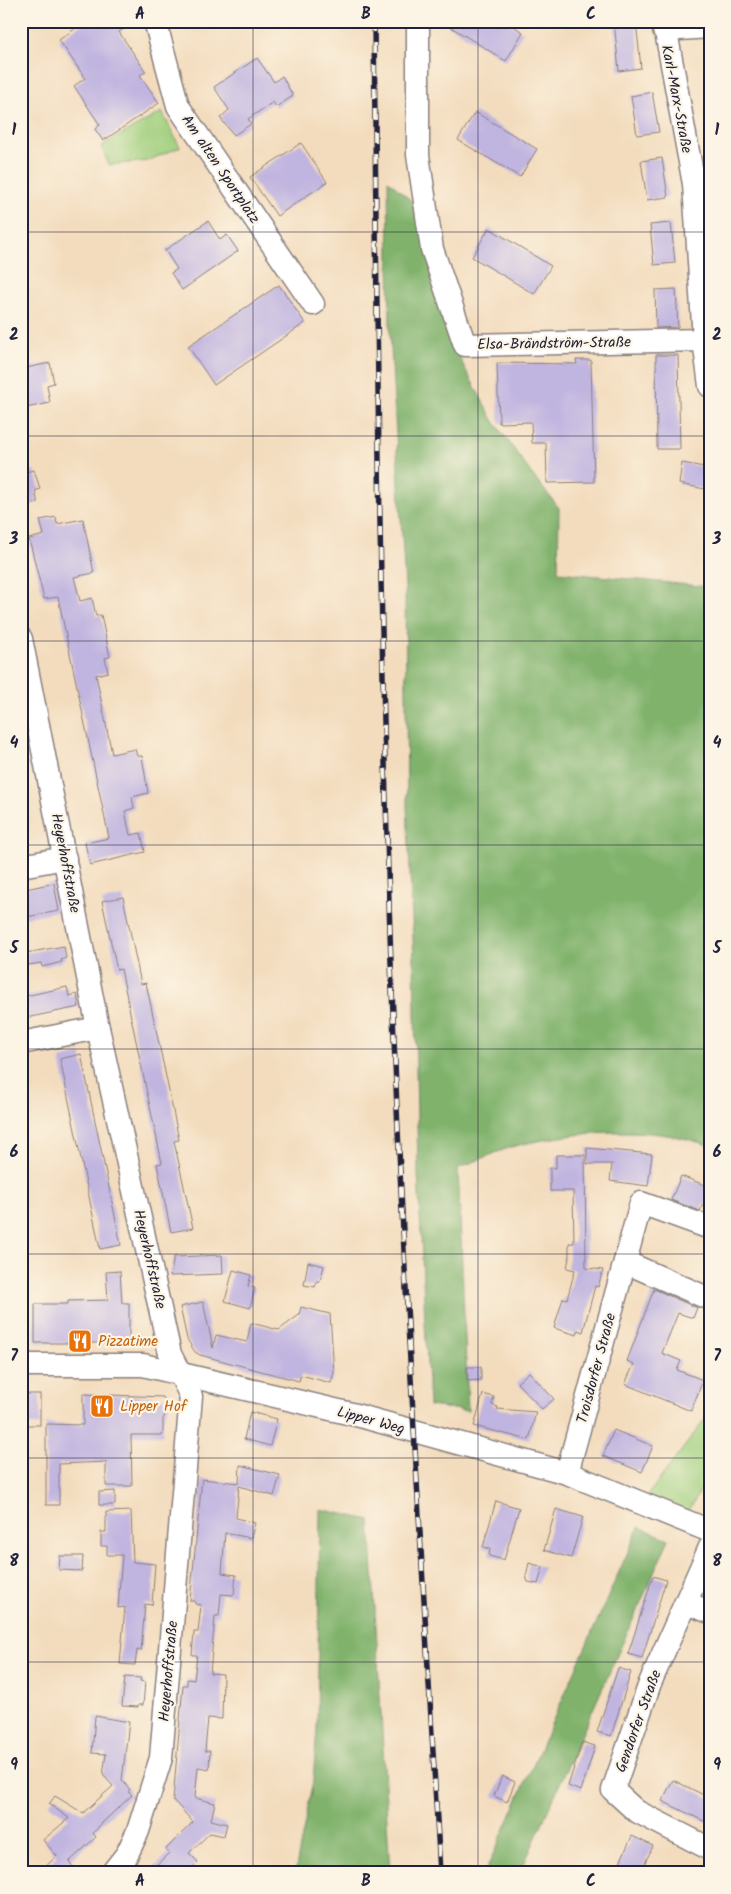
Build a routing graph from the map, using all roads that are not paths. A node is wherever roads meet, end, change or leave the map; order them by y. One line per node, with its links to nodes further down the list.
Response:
1 (155, 21): 5 (street, Am alten Sportplatz)
2 (418, 21): 6 (street, Elsa-Brändström-Straße)
3 (664, 26): 4 (street); 6 (street, Karl-Marx-Straße)
4 (710, 27)
5 (313, 304)
6 (704, 340): 7 (street, Karl-Marx-Straße)
7 (710, 386)
8 (22, 645): 9 (street, Heyerhoffstraße)
9 (64, 858): 10 (street); 11 (street, Heyerhoffstraße)
10 (21, 866)
11 (98, 1028): 12 (street); 17 (street, Heyerhoffstraße)
12 (21, 1043)
13 (710, 1228): 14 (street, Troisdorfer Straße)
14 (625, 1262): 15 (street); 18 (street, Troisdorfer Straße)
15 (705, 1296)
16 (21, 1364): 17 (street, Lipper Weg)
17 (178, 1373): 18 (street, Lipper Weg); 24 (street, Heyerhoffstraße)
18 (568, 1473): 19 (street, Lipper Weg)
19 (710, 1532)
20 (710, 1548): 21 (street, Gendorfer Straße)
21 (686, 1603): 22 (street); 23 (street, Gendorfer Straße)
22 (710, 1612)
23 (710, 1850)
24 (112, 1873)

